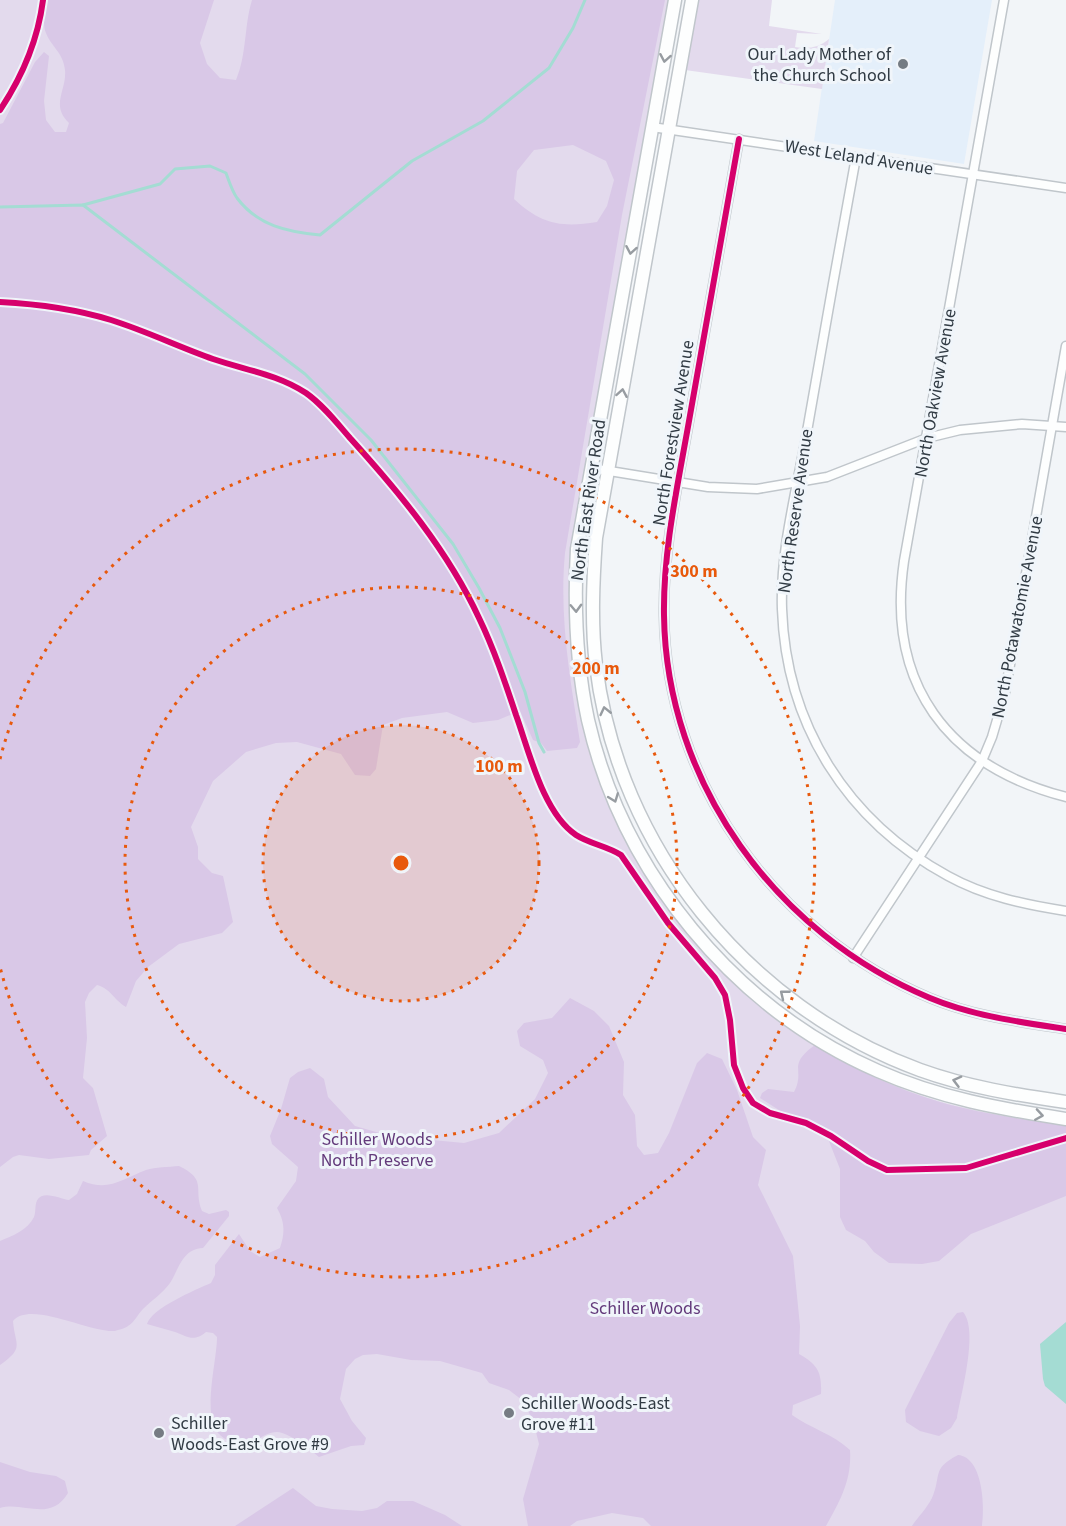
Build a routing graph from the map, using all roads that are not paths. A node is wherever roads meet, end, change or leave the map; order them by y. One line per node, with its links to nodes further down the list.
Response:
1 (675, 0): 4 (main road, North East River Road, one-way to 4)
2 (692, 0): 5 (main road, North East River Road)
3 (1004, 0): 8 (street, North Oakview Avenue)
4 (652, 127): 5 (street, West Leland Avenue); 14 (main road, North East River Road, one-way to 14)
5 (669, 129): 6 (street, West Leland Avenue); 15 (main road, North East River Road, one-way to 5)
6 (739, 139): 7 (street, West Leland Avenue); 17 (street, North Forestview Avenue)
7 (856, 157): 8 (street, West Leland Avenue); 16 (street, North Reserve Avenue)
8 (974, 174): 9 (street, West Leland Avenue); 13 (street, North Oakview Avenue)
9 (1066, 188)
10 (1066, 346): 11 (street, North Potawatomie Avenue)
11 (1052, 425): 12 (street); 13 (street); 18 (street, North Potawatomie Avenue)
12 (1066, 427)
13 (927, 438): 16 (street); 18 (street, North Oakview Avenue)
14 (591, 468): 15 (street); 25 (main road, North East River Road, one-way to 25)
15 (608, 471): 17 (street); 24 (main road, North East River Road, one-way to 15)
16 (797, 482): 17 (street); 20 (street, North Reserve Avenue)
17 (678, 483): 22 (street, North Forestview Avenue)
18 (982, 761): 19 (street, North Oakview Avenue); 20 (street, North Potawatomie Avenue)
19 (1066, 797)
20 (919, 859): 21 (street, North Reserve Avenue); 22 (street, North Potawatomie Avenue)
21 (1066, 911)
22 (854, 958): 23 (street, North Forestview Avenue)
23 (1066, 1029)
24 (1066, 1102)
25 (1066, 1119)

